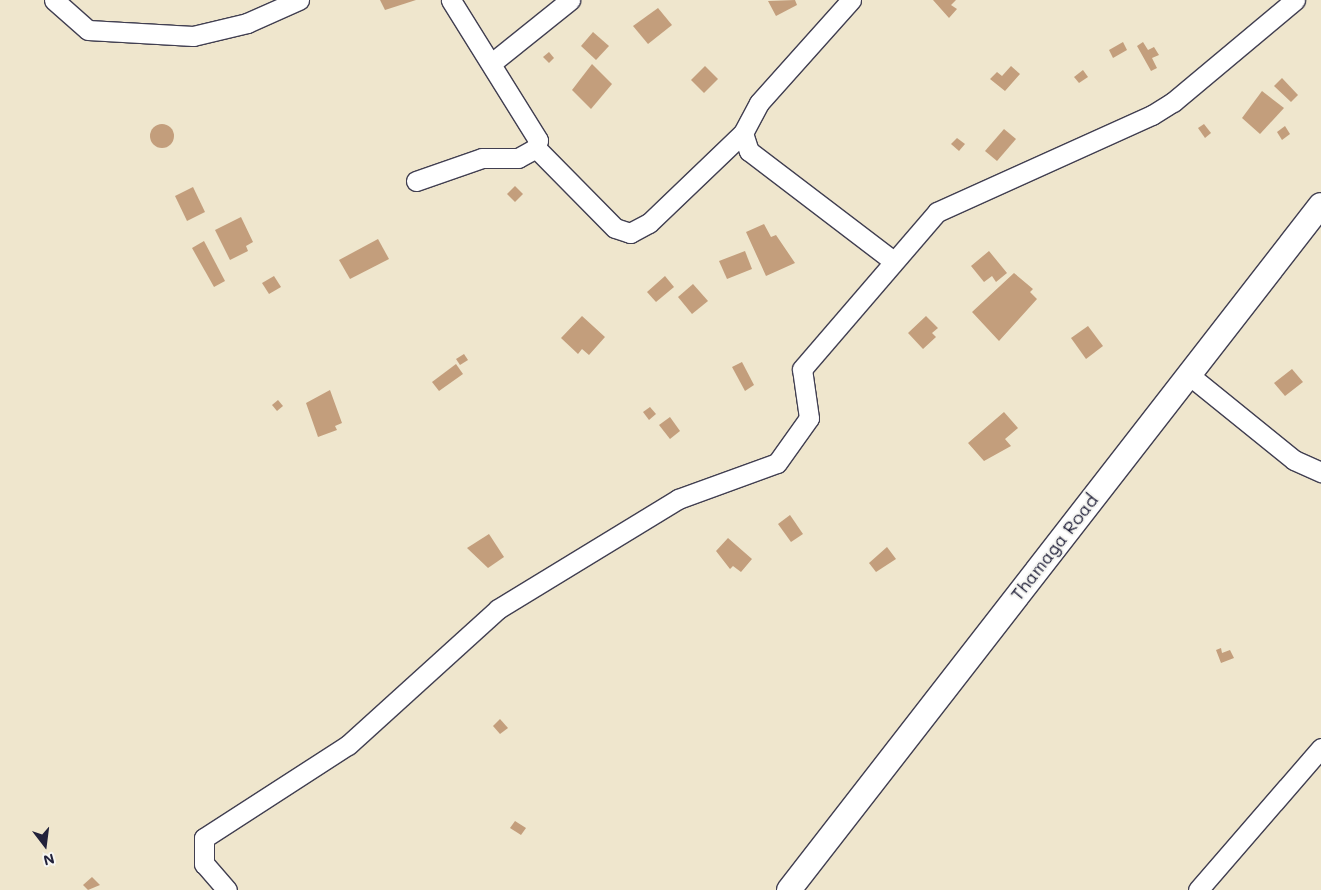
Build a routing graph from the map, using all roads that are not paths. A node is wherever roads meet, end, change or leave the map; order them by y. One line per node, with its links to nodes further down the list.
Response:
1 (54, 0): 2 (street)
2 (299, 0)
3 (451, 0): 7 (street)
4 (570, 0): 7 (street)
5 (851, 0): 8 (street)
6 (1295, 0): 12 (street)
7 (493, 62): 9 (street)
8 (743, 133): 9 (street); 12 (street)
9 (536, 148): 10 (street)
10 (416, 181)
11 (1321, 205): 13 (main road, Thamaga Road)
12 (892, 260): 16 (street)
13 (1188, 376): 14 (street); 17 (main road, Thamaga Road)
14 (1321, 472)
15 (1321, 748): 18 (street)
16 (227, 890)
17 (789, 890)
18 (1198, 890)

